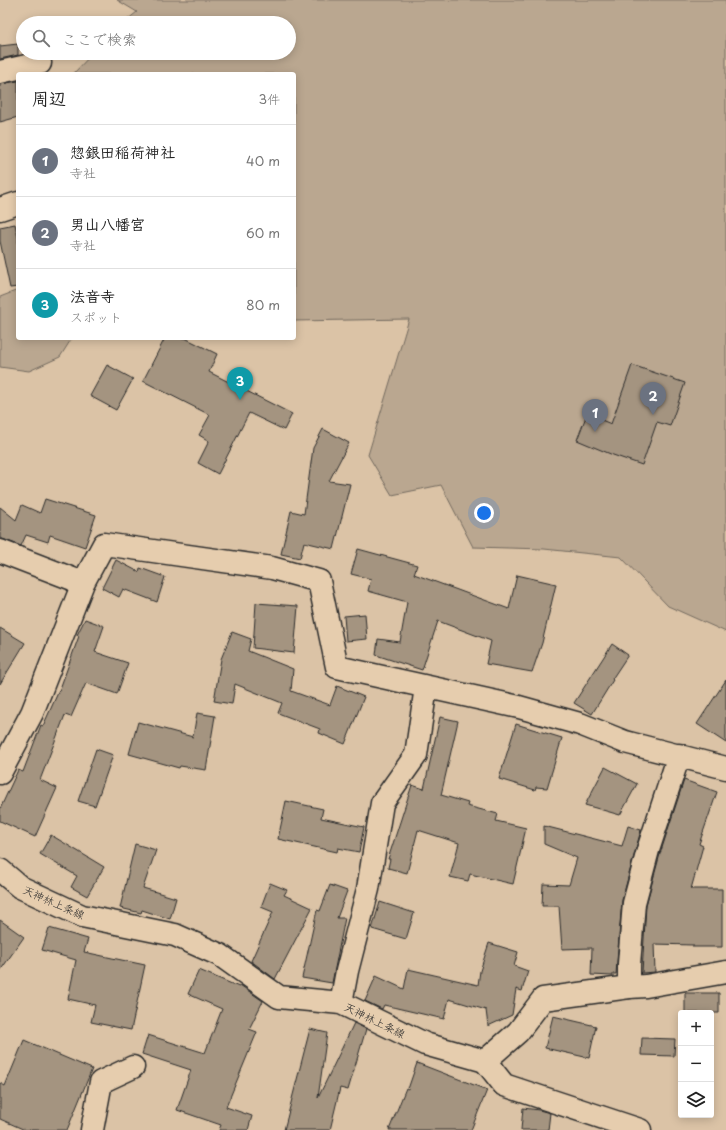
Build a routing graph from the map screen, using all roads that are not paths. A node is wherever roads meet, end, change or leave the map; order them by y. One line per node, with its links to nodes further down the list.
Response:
1 (40, 64): 2 (street)
2 (0, 72)
3 (16, 205): 4 (street)
4 (0, 209)
5 (0, 551): 6 (street)
6 (83, 583): 7 (street); 10 (street)
7 (426, 687): 8 (street); 14 (street)
8 (679, 755): 9 (street); 13 (street)
9 (726, 768)
10 (0, 773)
11 (0, 870): 14 (street, 天神林上条線)
12 (726, 972): 13 (street)
13 (629, 987): 15 (street)
14 (341, 1004): 15 (street, 天神林上条線)
15 (485, 1061): 18 (street)
16 (133, 1067): 17 (street)
17 (92, 1130)
18 (640, 1130)

